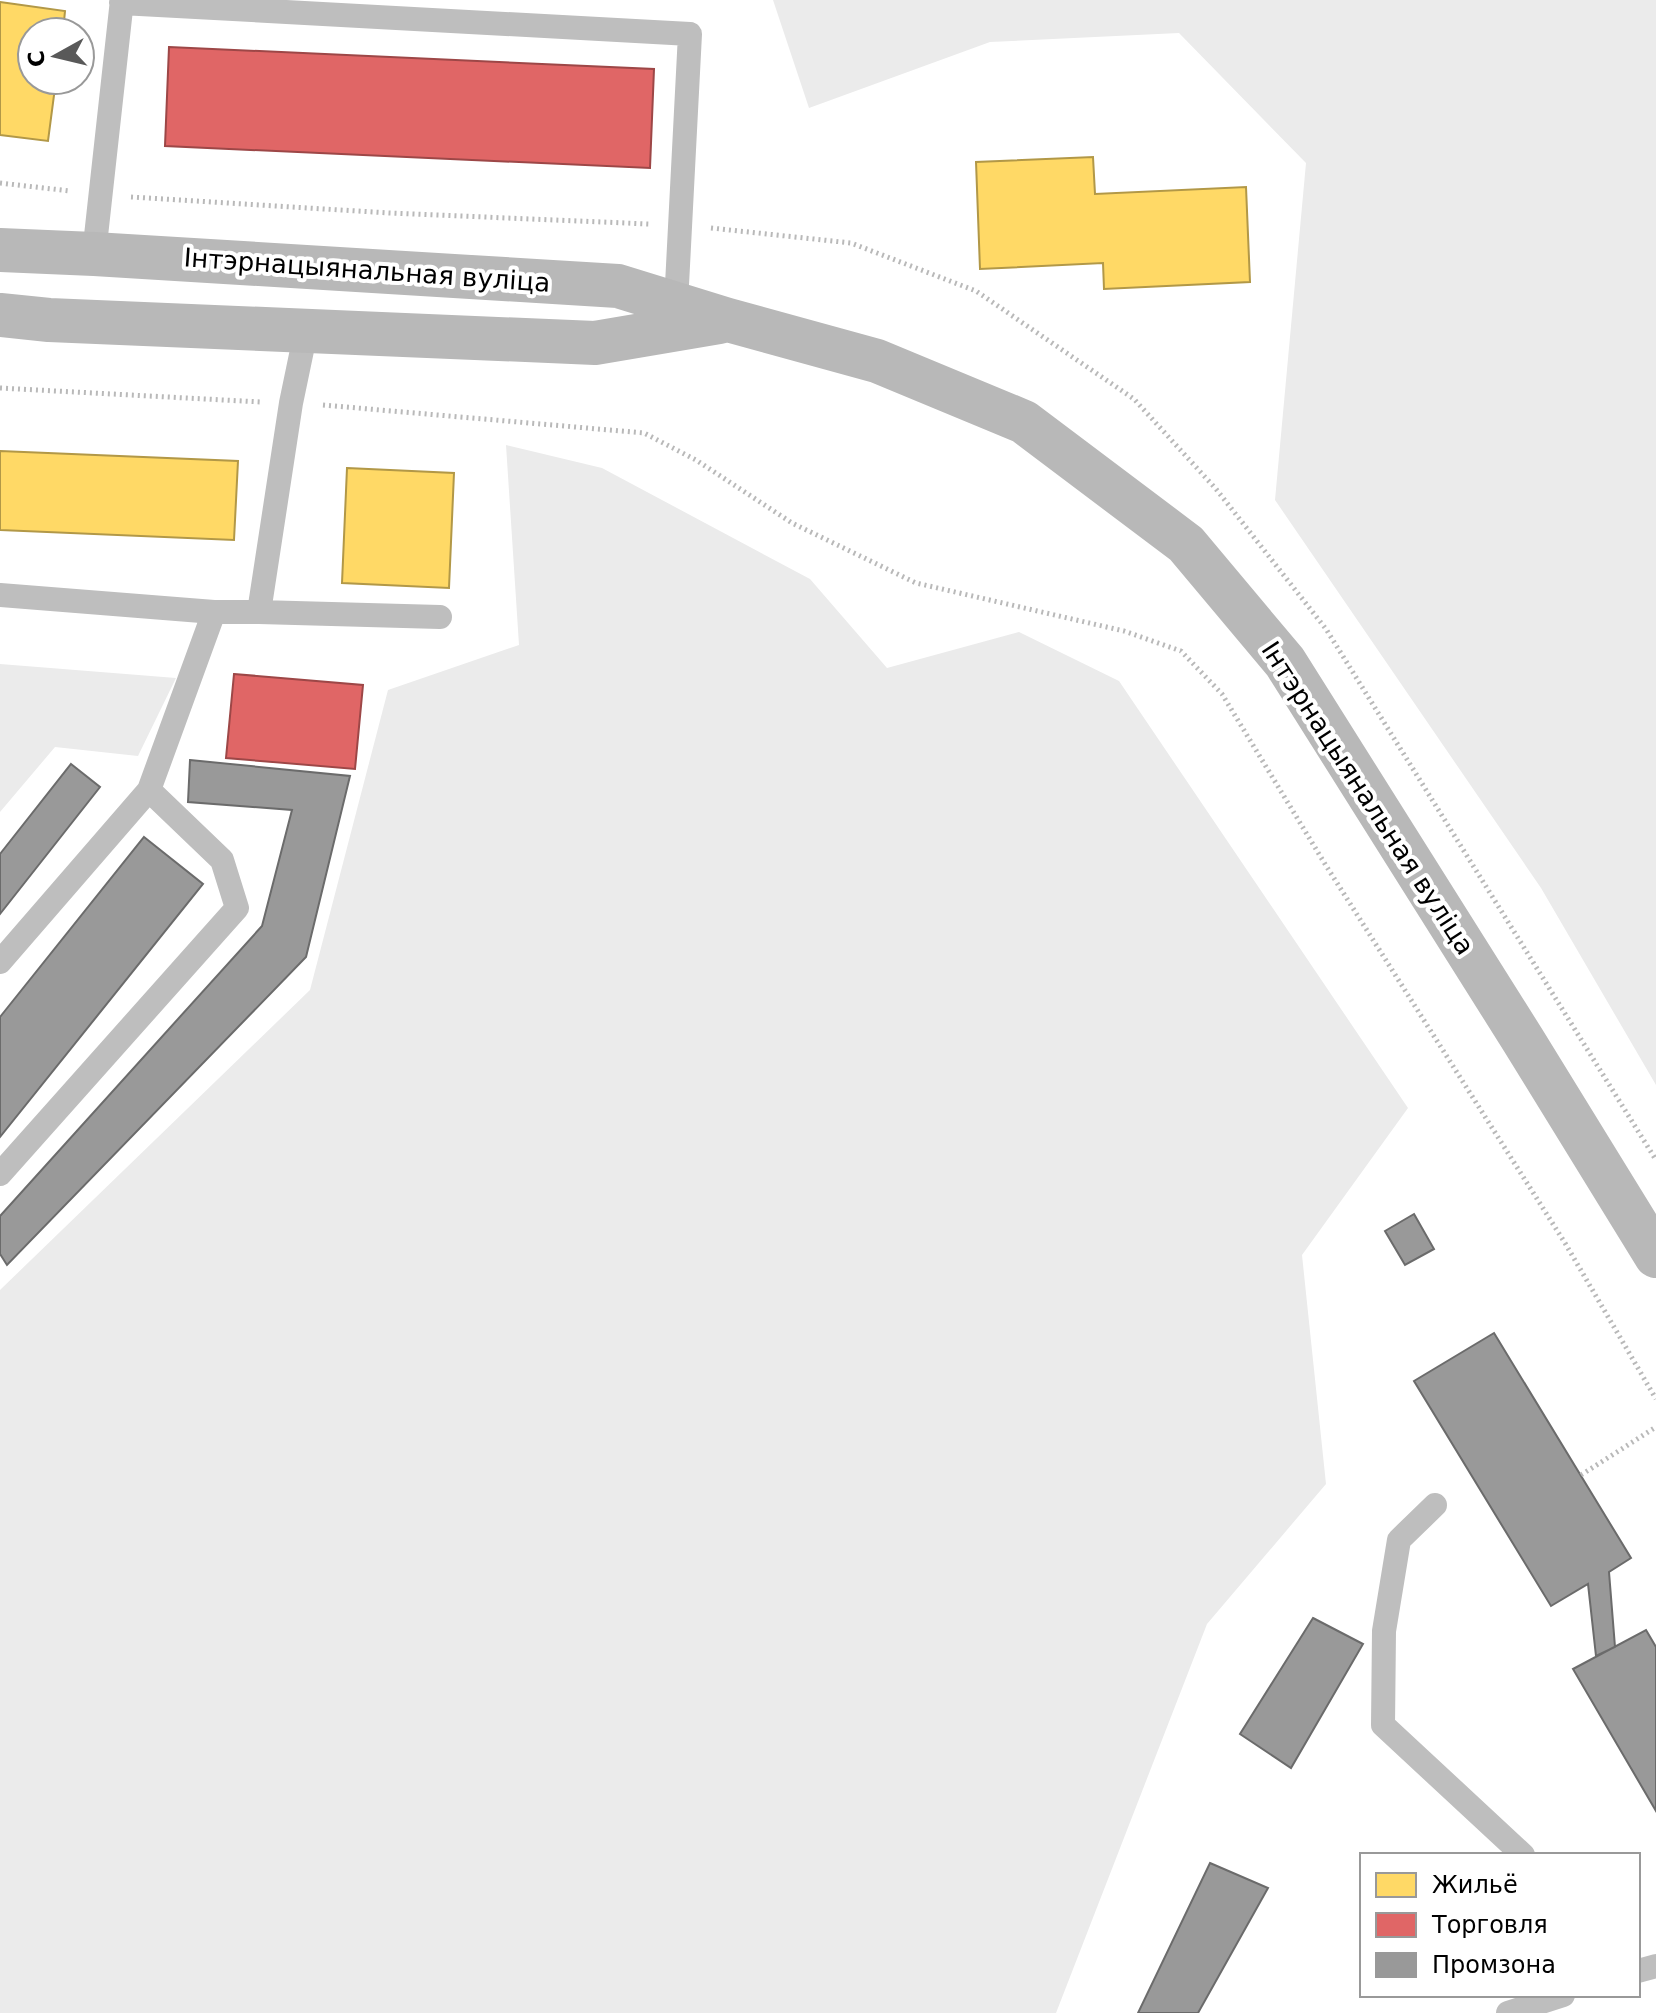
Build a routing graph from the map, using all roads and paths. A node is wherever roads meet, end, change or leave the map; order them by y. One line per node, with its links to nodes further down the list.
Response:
1 (122, 1): 3 (lane); 4 (lane)
2 (0, 183): 3 (path)
3 (101, 195): 4 (path); 6 (lane)
4 (680, 225): 7 (lane); 19 (path)
5 (0, 250): 6 (main road, Інтэрнацыянальная вуліца)
6 (94, 254): 7 (main road, Інтэрнацыянальная вуліца)
7 (676, 304): 9 (main road, Інтэрнацыянальная вуліца)
8 (0, 315): 10 (main road, Інтэрнацыянальная вуліца)
9 (728, 320): 10 (main road, Інтэрнацыянальная вуліца); 21 (main road, Інтэрнацыянальная вуліца)
10 (306, 331): 12 (lane)
11 (0, 388): 12 (path)
12 (291, 403): 15 (lane); 22 (path)
13 (0, 595): 14 (lane)
14 (214, 612): 15 (lane); 17 (lane)
15 (259, 612): 16 (lane)
16 (440, 617)
17 (149, 790): 18 (lane); 20 (lane)
18 (0, 962)
19 (1656, 1160)
20 (0, 1174)
21 (1656, 1256)
22 (1656, 1399)
23 (1656, 1427): 24 (path)
24 (1581, 1475)
25 (1435, 1505): 26 (lane)
26 (1521, 1853)
27 (1557, 1997): 28 (lane)
28 (1508, 2013)

